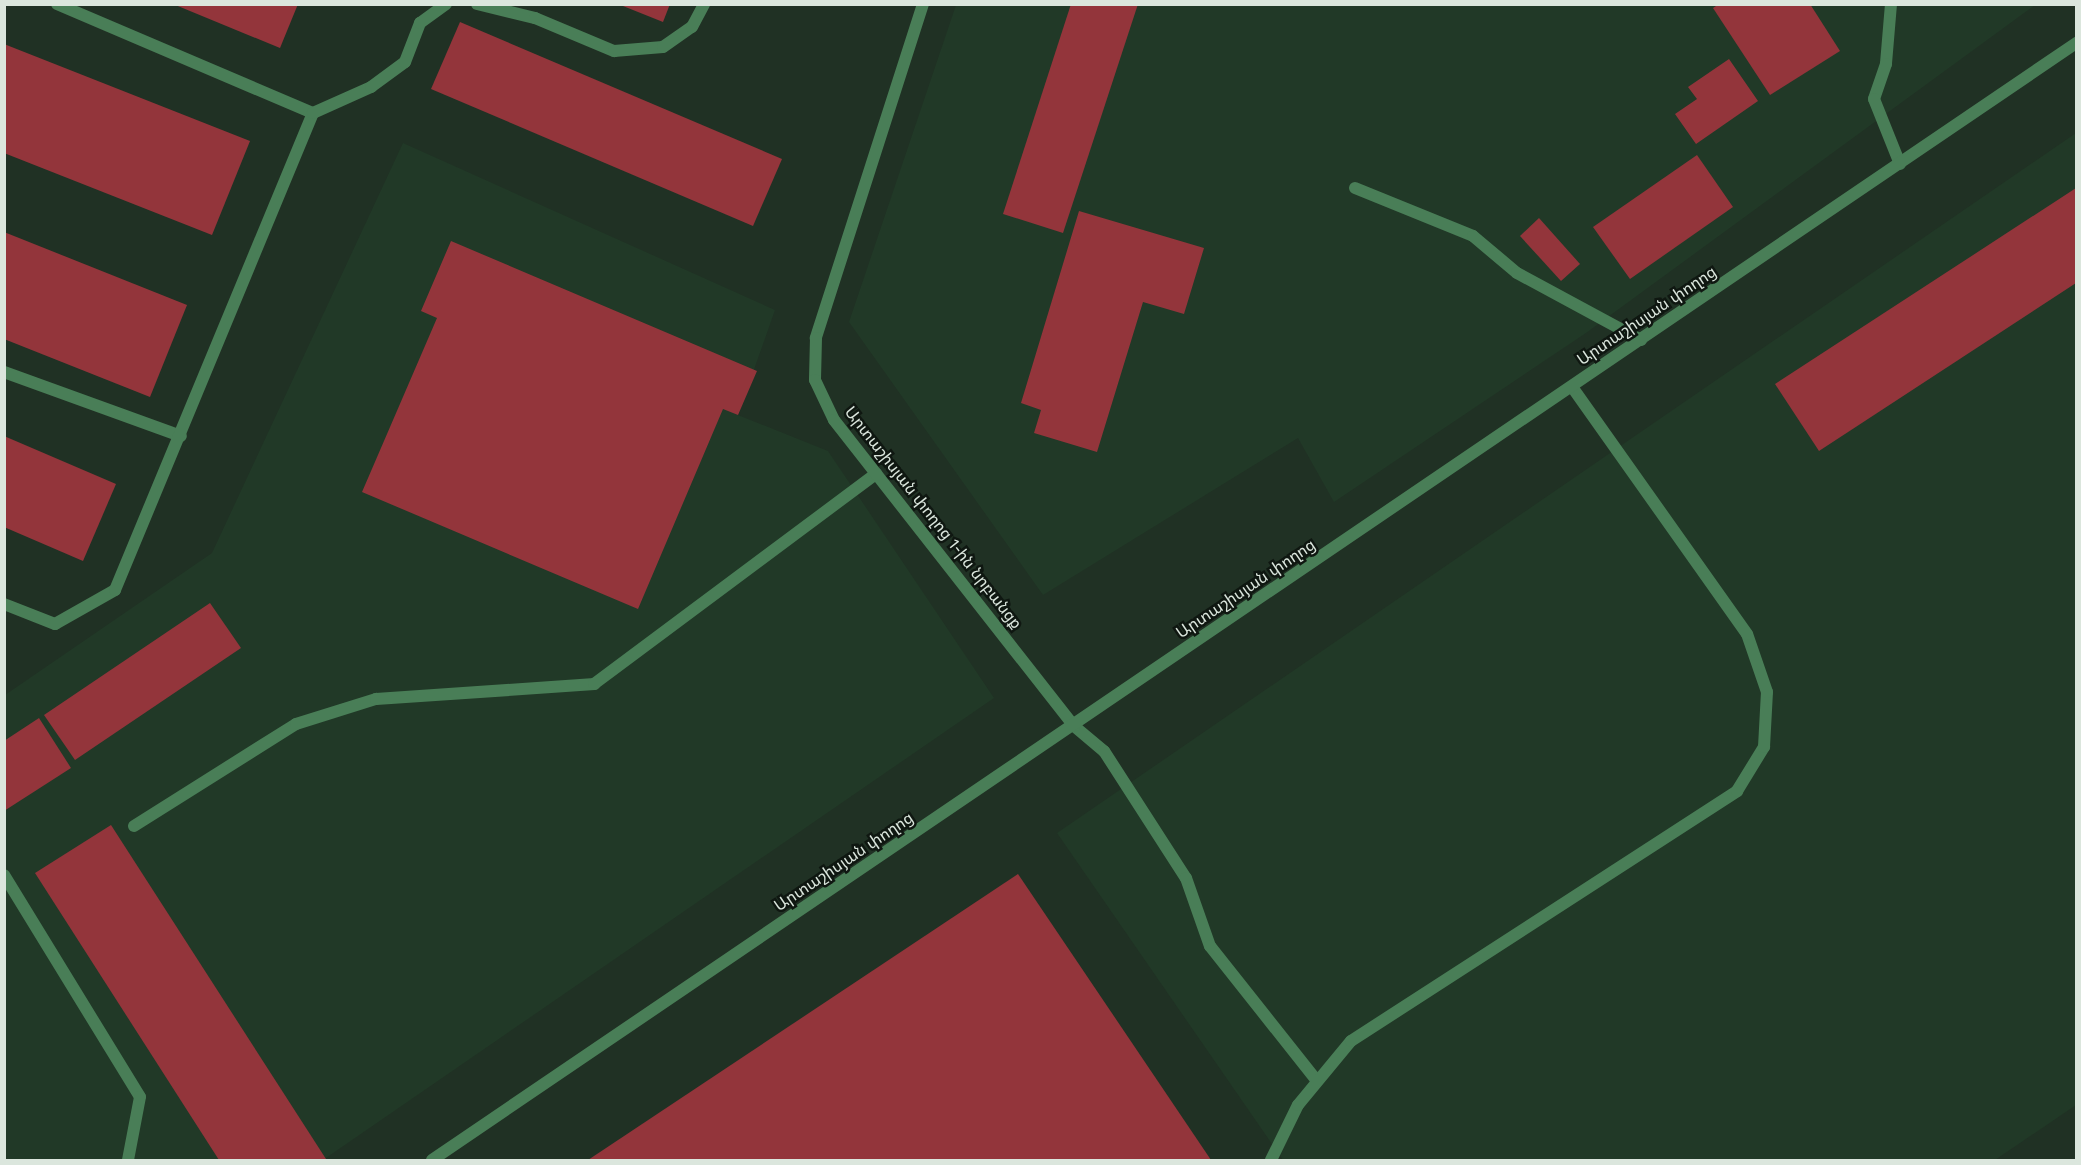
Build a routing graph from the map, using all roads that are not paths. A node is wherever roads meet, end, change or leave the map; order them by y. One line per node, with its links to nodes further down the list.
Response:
1 (57, 4): 8 (street)
2 (446, 4): 8 (street)
3 (477, 4): 4 (street)
4 (704, 4)
5 (923, 4): 15 (street, Արտաշիսյան փողոց 1-ին նրբանցք)
6 (1891, 4): 9 (street)
7 (2076, 43): 9 (street, Արտաշիսյան փողոց)
8 (313, 114): 14 (street)
9 (1900, 164): 11 (street, Արտաշիսյան փողոց)
10 (1355, 188): 11 (street)
11 (1641, 340): 13 (street, Արտաշիսյան փողոց)
12 (4, 372): 14 (street)
13 (1572, 387): 17 (street, Արտաշիսյան փողոց); 20 (street)
14 (181, 436): 16 (street)
15 (876, 474): 17 (street, Արտաշիսյան փողոց 1-ին նրբանցք); 18 (street)
16 (4, 604)
17 (1074, 726): 20 (street, Արտաշիսյան փողոց 1-ին նրբանցք); 22 (street, Արտաշիսյան փողոց)
18 (134, 826)
19 (4, 875): 21 (street)
20 (1317, 1081): 23 (street)
21 (128, 1161)
22 (432, 1161)
23 (1271, 1161)

